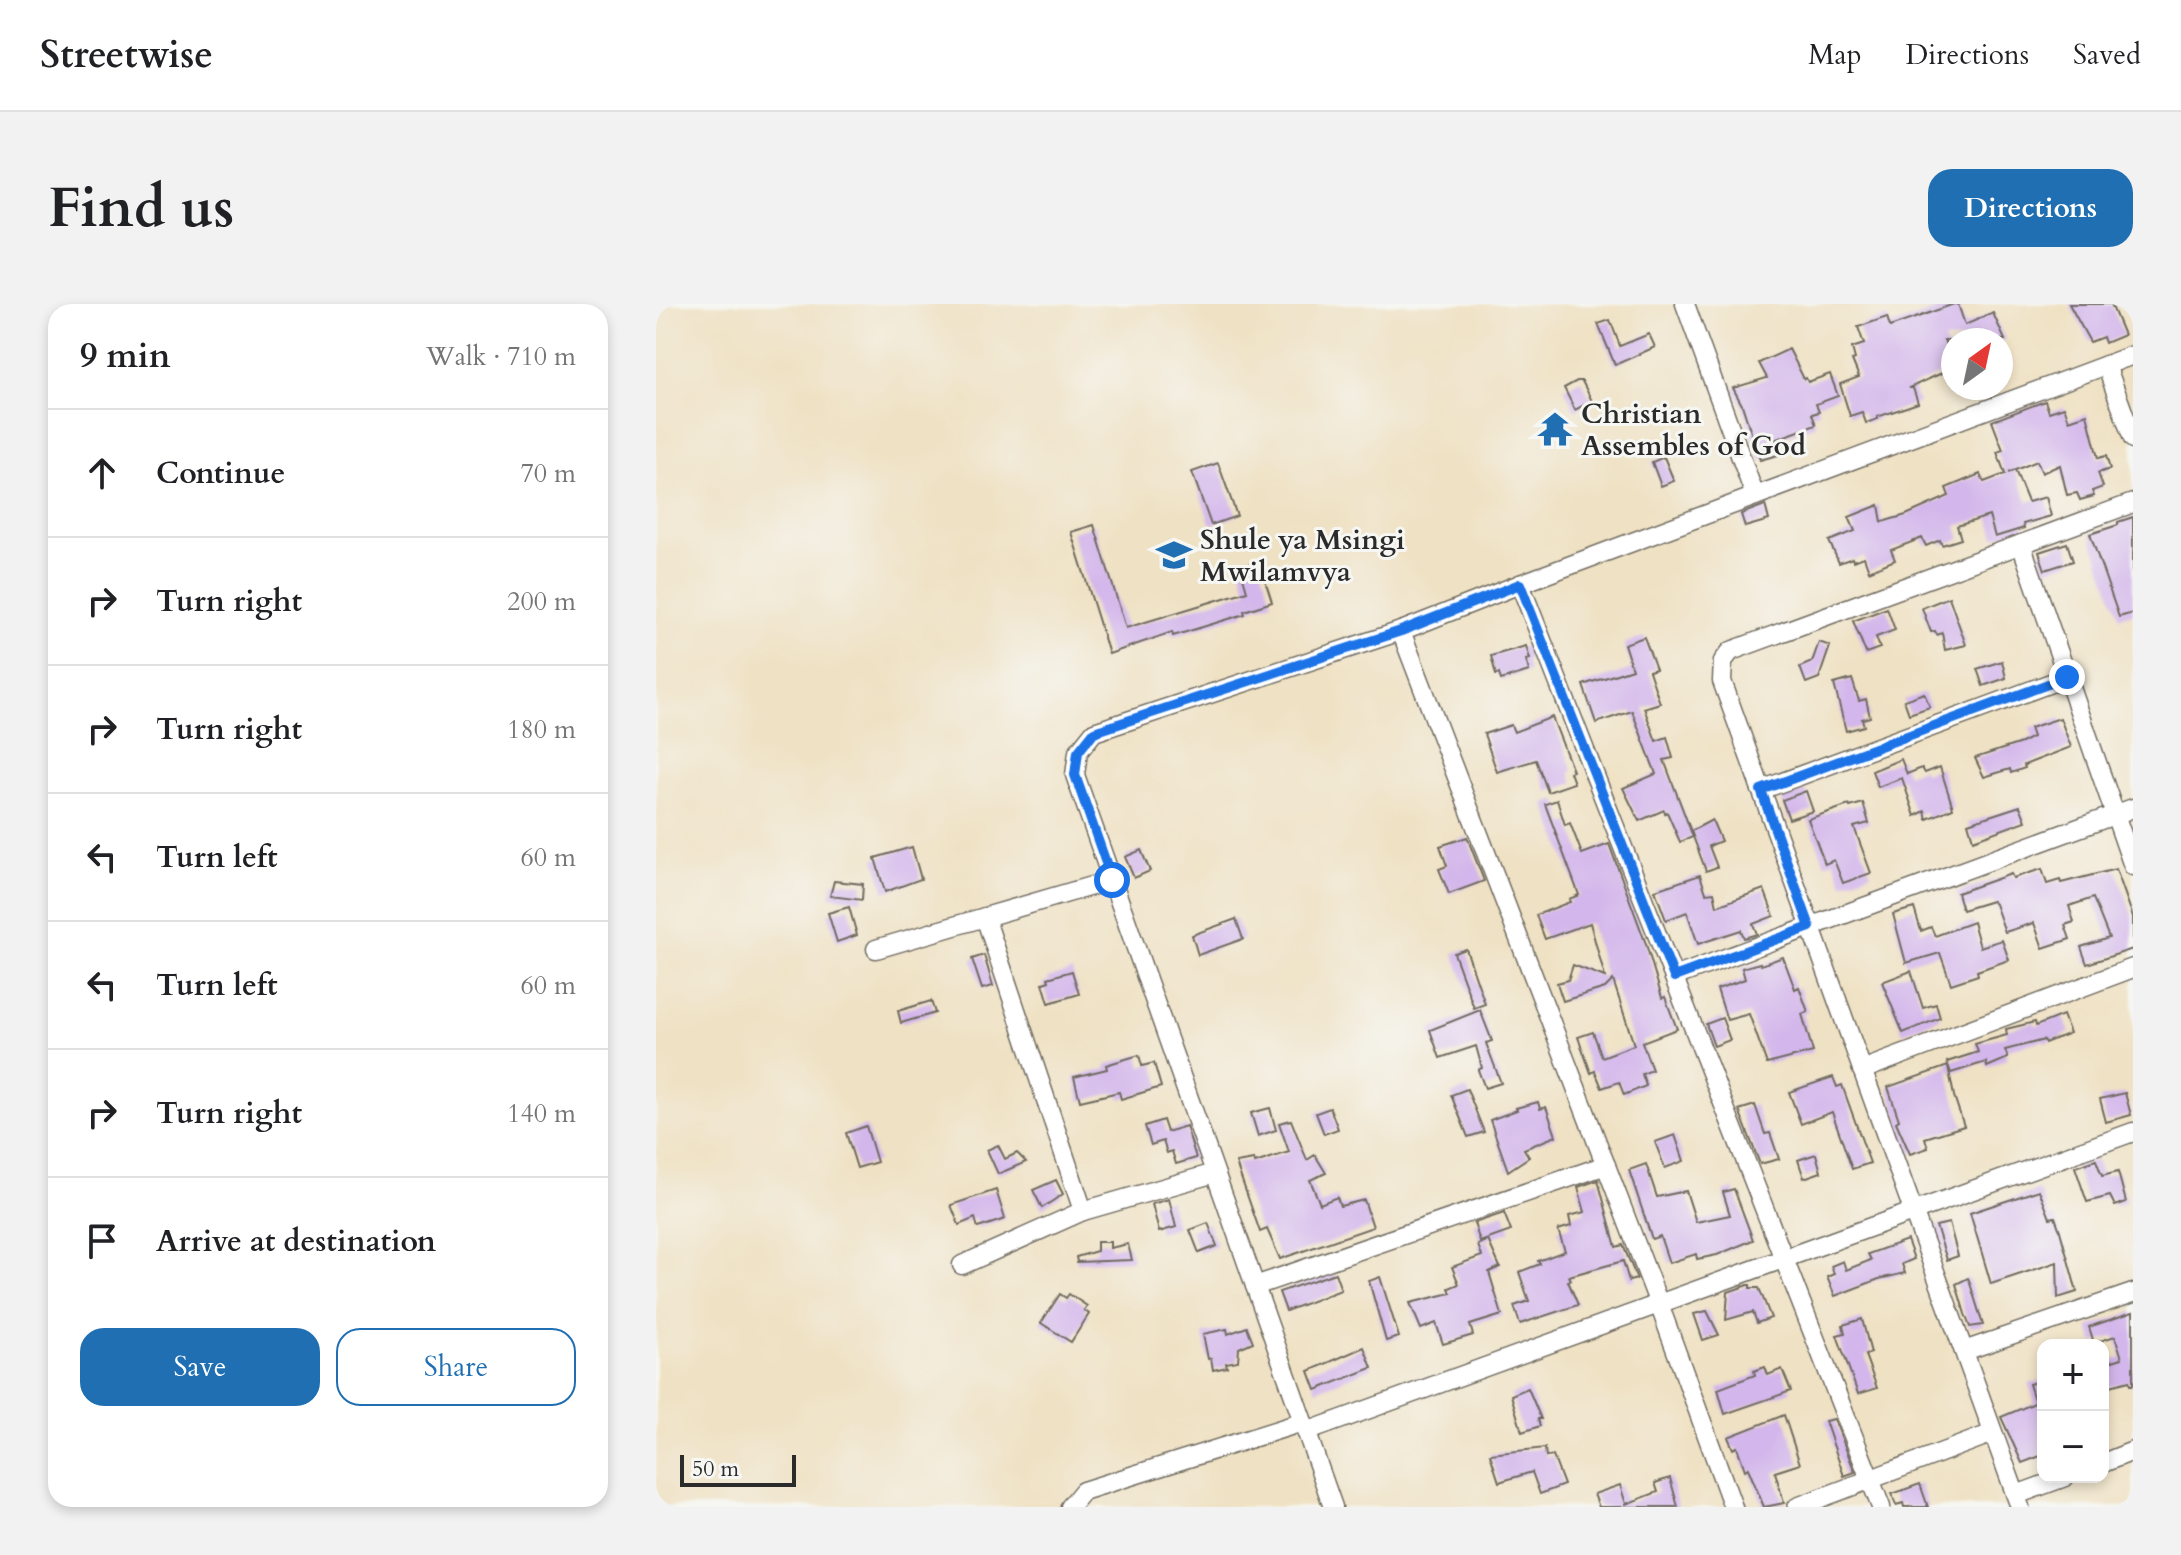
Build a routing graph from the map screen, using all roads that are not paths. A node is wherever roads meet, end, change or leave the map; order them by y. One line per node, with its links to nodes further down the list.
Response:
1 (1685, 304): 5 (street)
2 (2133, 355): 3 (street)
3 (2106, 365): 4 (street); 5 (street)
4 (2133, 439)
5 (1755, 496): 8 (street)
6 (2133, 503): 7 (street)
7 (2021, 544): 10 (street); 11 (street)
8 (1520, 584): 9 (street); 19 (street)
9 (1401, 631): 14 (street); 22 (street)
10 (2067, 677): 11 (street); 12 (street)
11 (1761, 790): 16 (street)
12 (2124, 811): 13 (street); 16 (street)
13 (2133, 866)
14 (1112, 880): 15 (street); 23 (street)
15 (985, 917): 17 (street); 24 (street)
16 (1810, 927): 19 (street); 20 (street)
17 (876, 949)
18 (2133, 968): 20 (street)
19 (1674, 977): 26 (street)
20 (1862, 1070): 25 (street)
21 (2133, 1132): 25 (street)
22 (1606, 1165): 28 (street); 30 (street)
23 (1215, 1173): 24 (street); 28 (street)
24 (1083, 1211): 27 (street)
25 (1913, 1211): 26 (street); 31 (street)
26 (1785, 1258): 30 (street); 36 (street)
27 (962, 1265)
28 (1255, 1286): 32 (street)
29 (2133, 1293): 31 (street)
30 (1659, 1304): 32 (street); 41 (street)
31 (1964, 1351): 33 (street)
32 (1305, 1427): 39 (street); 40 (street)
33 (1993, 1433): 36 (street); 38 (street)
34 (2133, 1451): 35 (street)
35 (2109, 1461)
36 (1871, 1479): 42 (street); 43 (street)
37 (2053, 1483): 38 (street)
38 (2018, 1501)
39 (1070, 1507)
40 (1333, 1507)
41 (1733, 1507)
42 (1797, 1507)
43 (1881, 1507)

